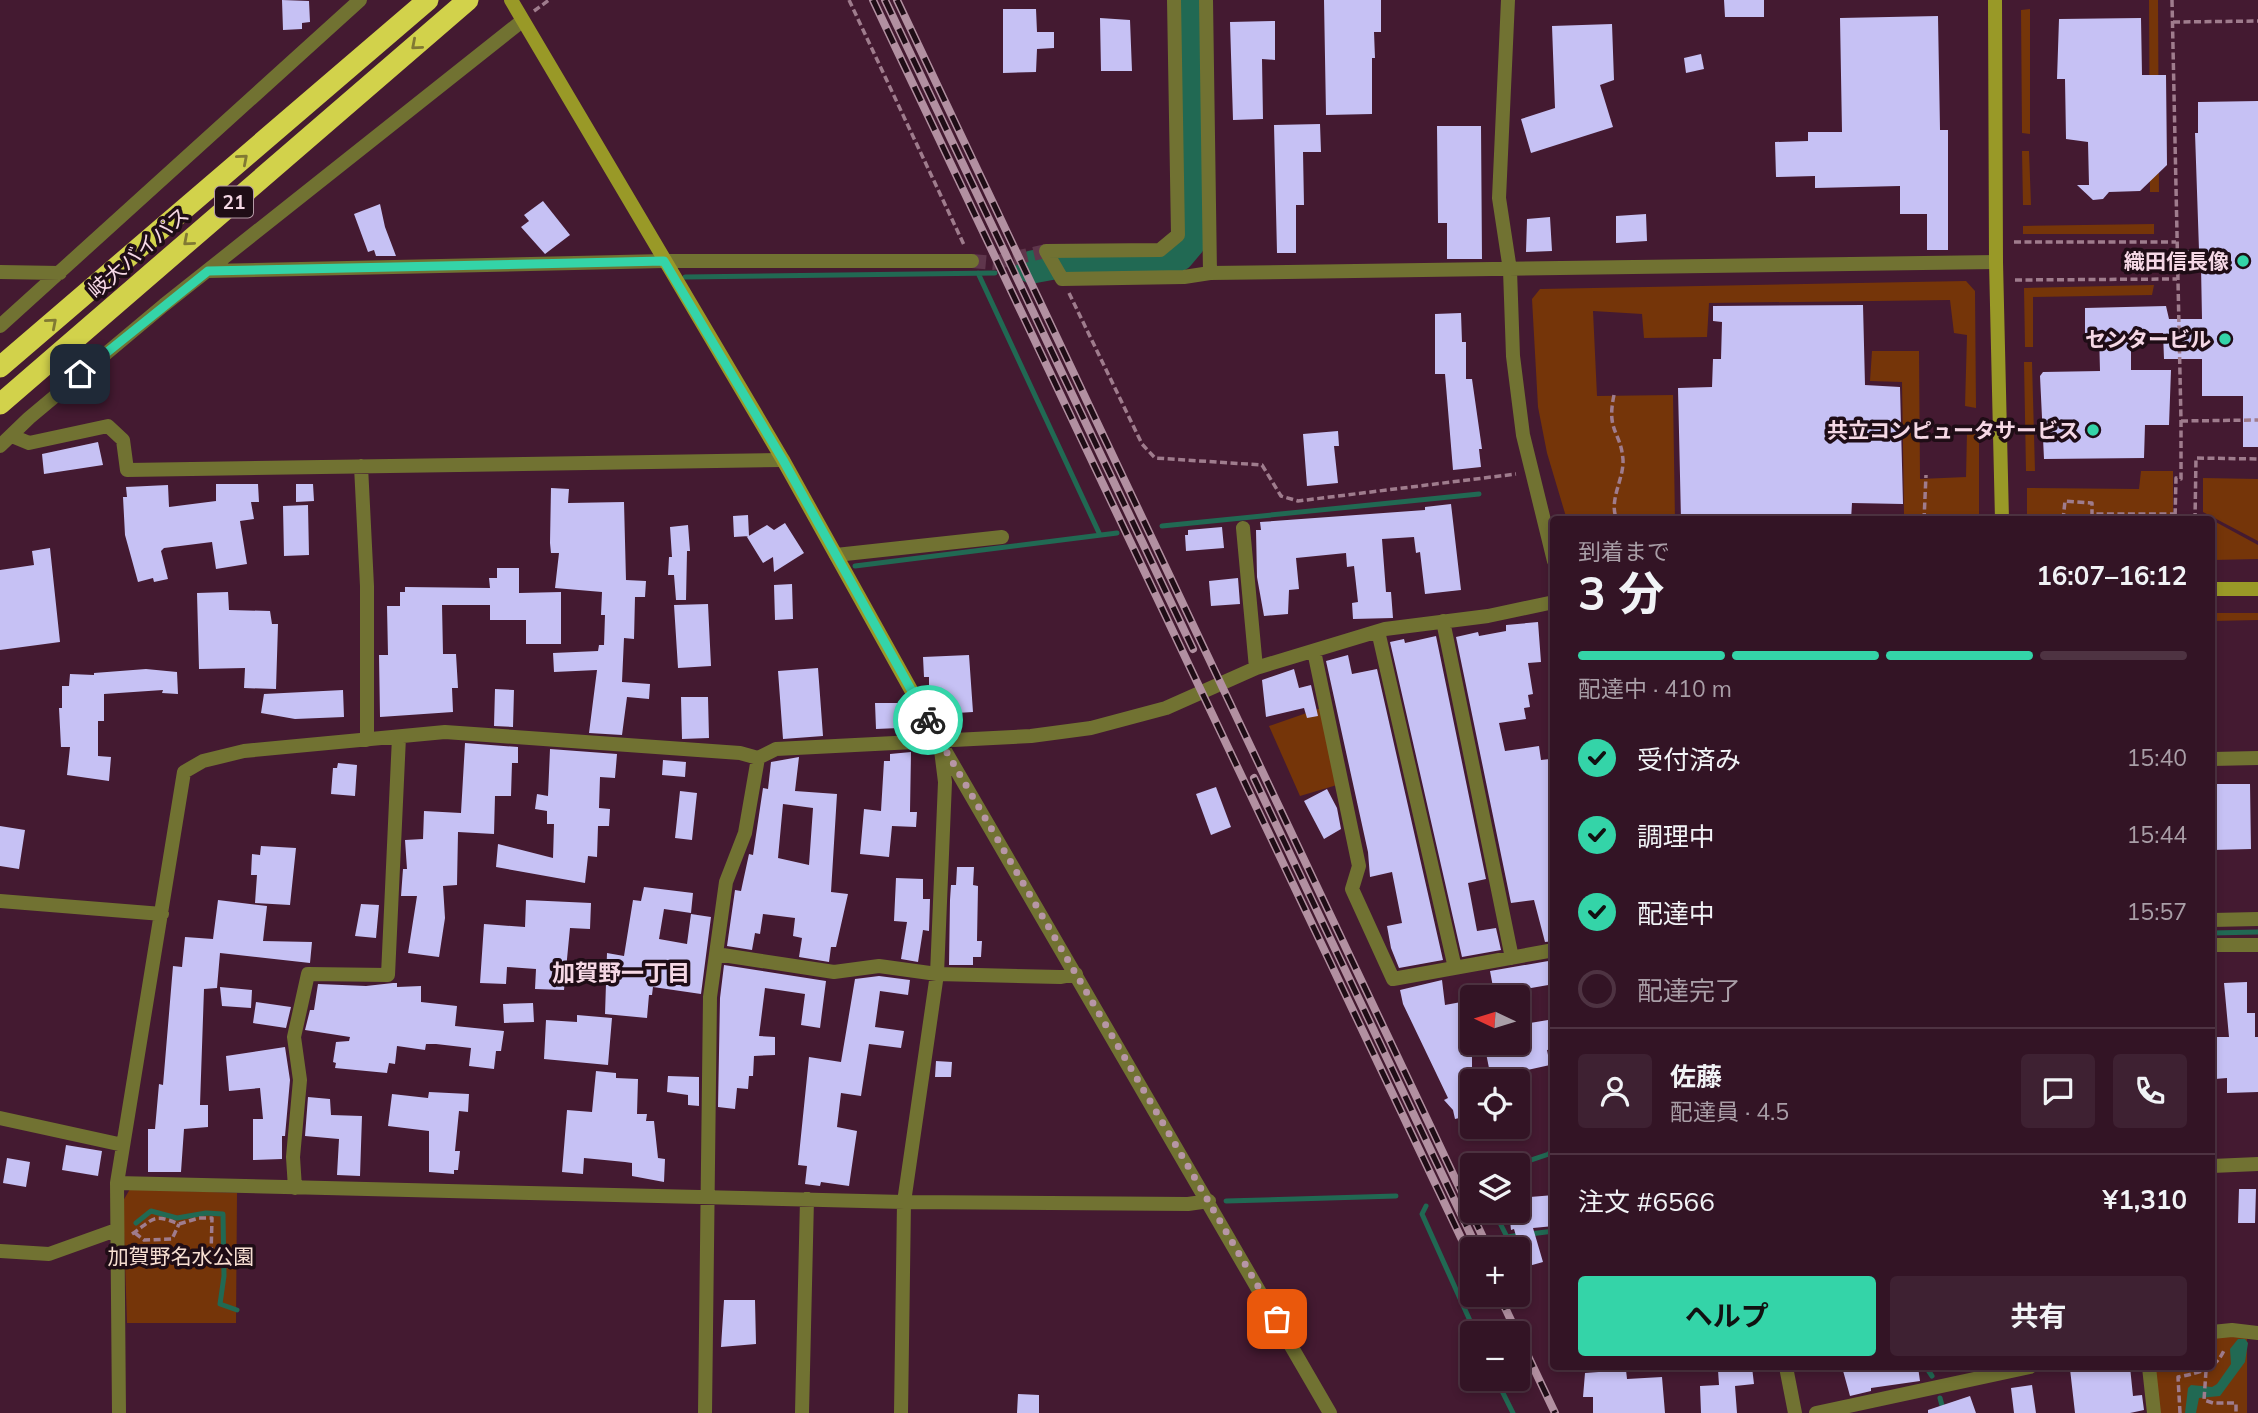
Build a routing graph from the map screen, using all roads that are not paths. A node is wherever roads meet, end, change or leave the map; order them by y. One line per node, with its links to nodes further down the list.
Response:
1 (360, 0): 16 (street)
2 (428, 0): 19 (highway, 岐大バイパス / 21, one-way to 2)
3 (468, 0): 20 (highway, 岐大バイパス / 21, one-way to 20)
4 (511, 0): 9 (street)
5 (1174, 0): 17 (street)
6 (1206, 0): 17 (street)
7 (1508, 0): 13 (street)
8 (1995, 0): 12 (street)
9 (522, 21): 10 (street); 14 (street)
10 (664, 261): 11 (street); 14 (street); 23 (street)
11 (972, 261)
12 (1996, 262): 13 (street); 25 (street)
13 (1510, 270): 17 (street); 28 (street)
14 (208, 271): 21 (street)
15 (0, 272): 16 (street)
16 (60, 273): 18 (street)
17 (1210, 273)
18 (0, 326)
19 (0, 367)
20 (0, 404)
21 (12, 436): 22 (street); 24 (street)
22 (0, 446)
23 (783, 460): 24 (street); 29 (street)
24 (361, 466): 38 (street)
25 (2002, 516)
26 (1243, 528): 36 (street)
27 (1002, 537): 29 (street)
28 (1550, 544)
29 (836, 555): 39 (street)
30 (2215, 589): 31 (street)
31 (2258, 589)
32 (1550, 603): 33 (street)
33 (1443, 621): 34 (street); 51 (street)
34 (1378, 631): 35 (street); 52 (street)
35 (1314, 651): 36 (street); 52 (street)
36 (1256, 668): 39 (street)
37 (400, 737): 38 (street); 40 (street); 60 (street)
38 (367, 740): 44 (street)
39 (940, 742): 40 (street); 53 (street); 54 (street)
40 (758, 758): 50 (street)
41 (2258, 758): 42 (street)
42 (2215, 759)
43 (0, 901): 44 (street)
44 (162, 914): 56 (street)
45 (2258, 919): 46 (street)
46 (2215, 920)
47 (2215, 945): 48 (street)
48 (2258, 945)
49 (1550, 951): 51 (street)
50 (716, 954): 53 (street); 61 (street)
51 (1512, 958): 52 (street)
52 (1455, 968)
53 (937, 974): 54 (street); 64 (street)
54 (1076, 974): 63 (street)
55 (0, 1118): 56 (street)
56 (123, 1145): 59 (street)
57 (2258, 1164): 58 (street)
58 (2215, 1166)
59 (117, 1183): 60 (street); 65 (street)
60 (295, 1188): 61 (street)
61 (707, 1196): 62 (street); 73 (street)
62 (807, 1199): 64 (street); 74 (street)
63 (1209, 1201): 64 (street); 76 (street)
64 (904, 1202): 75 (street)
65 (116, 1234): 66 (street); 72 (street)
66 (0, 1251)
67 (2215, 1332): 68 (street)
68 (2258, 1334)
69 (1787, 1370): 77 (street)
70 (2016, 1370): 78 (street)
71 (2149, 1370): 79 (street)
72 (119, 1413)
73 (705, 1413)
74 (802, 1413)
75 (901, 1413)
76 (1330, 1413)
77 (1796, 1413)
78 (1816, 1413)
79 (2154, 1413)

